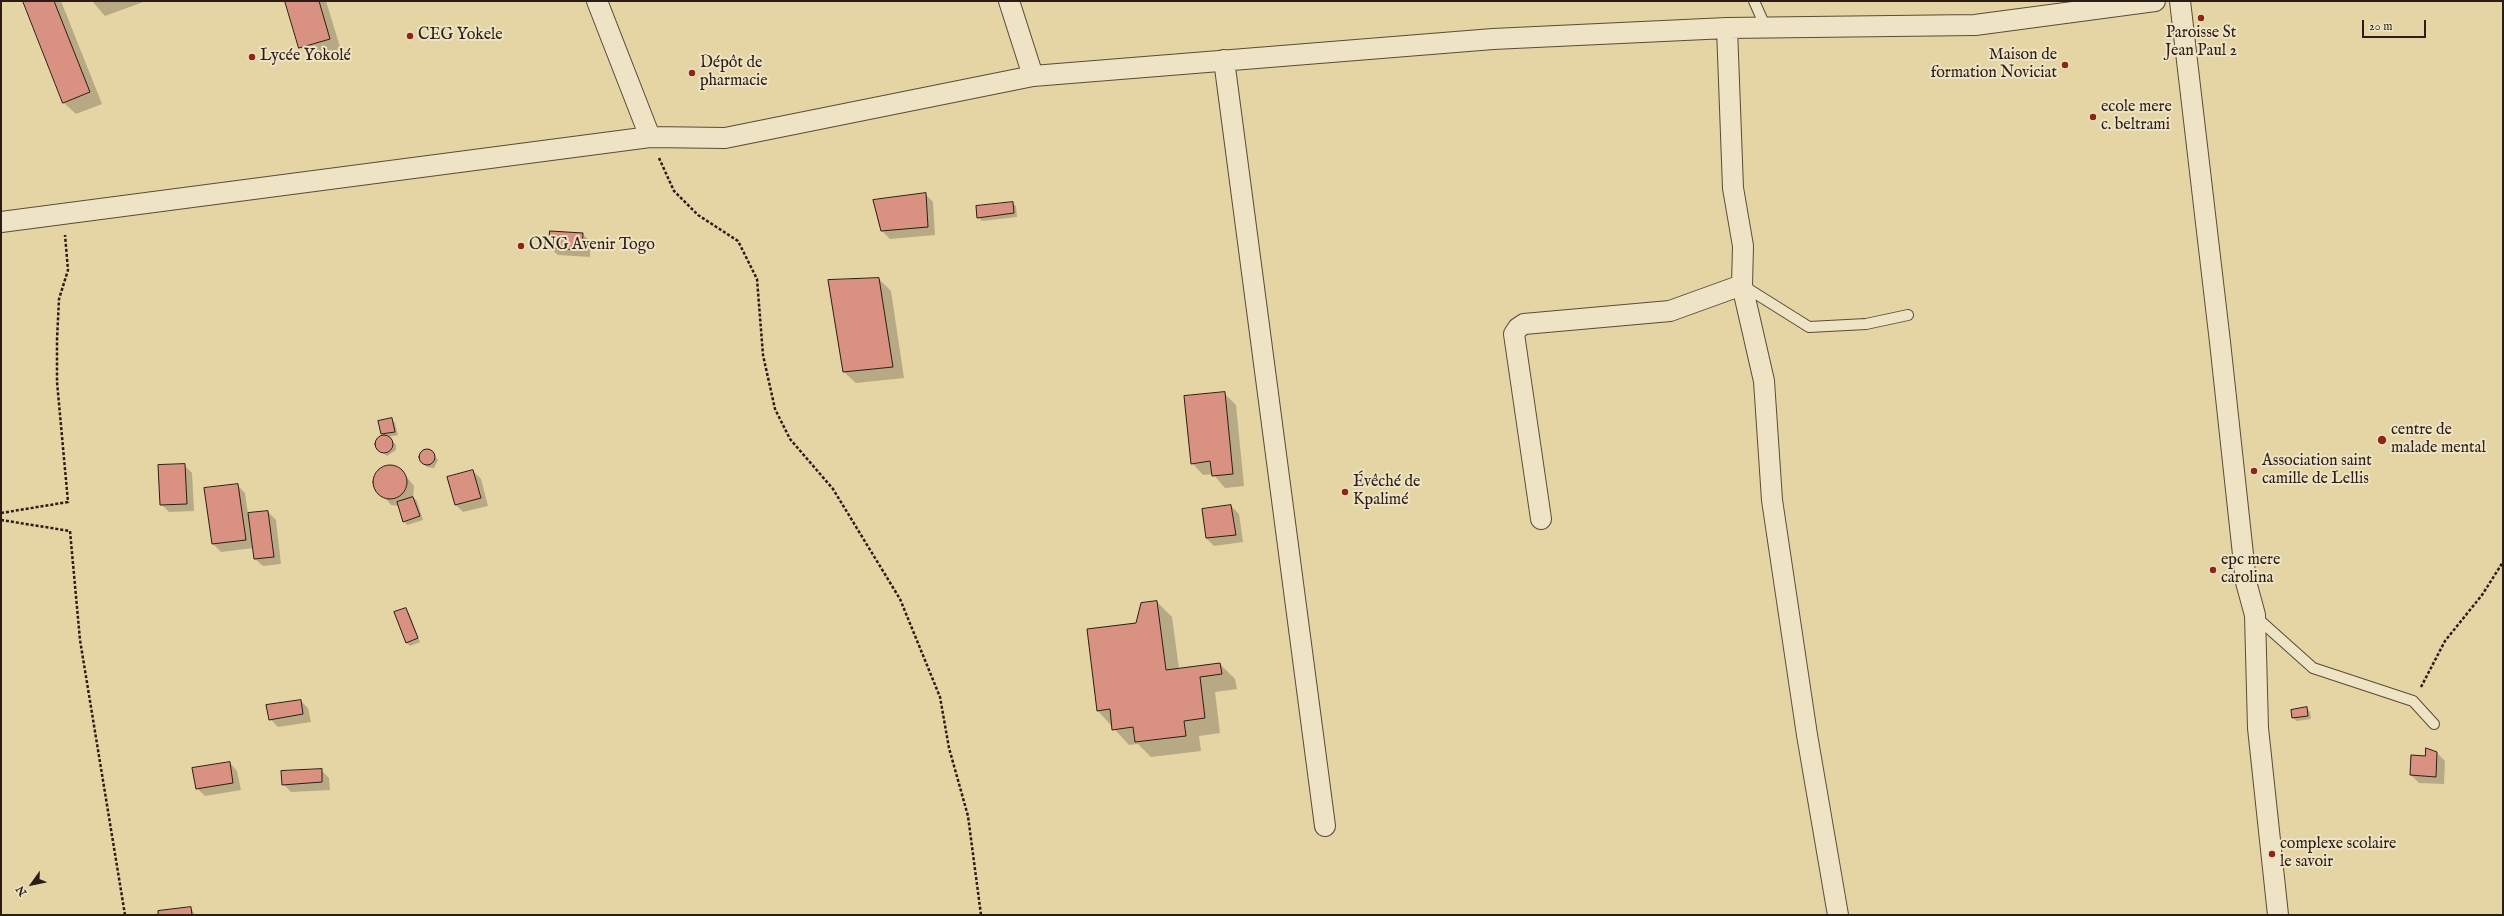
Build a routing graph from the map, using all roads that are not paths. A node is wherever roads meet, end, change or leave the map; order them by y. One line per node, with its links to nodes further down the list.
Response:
1 (597, 1): 10 (street)
2 (1009, 1): 9 (street)
3 (1754, 1): 7 (lane)
4 (2155, 1): 7 (street)
5 (2180, 1): 15 (street)
6 (1727, 28): 7 (street); 8 (street); 12 (street)
7 (1766, 28)
8 (1224, 60): 9 (street); 17 (street)
9 (1033, 76): 10 (street)
10 (650, 137): 11 (street)
11 (1, 222)
12 (1742, 285): 13 (lane); 14 (street); 18 (street)
13 (1908, 315)
14 (1541, 519)
15 (2255, 615): 16 (lane); 19 (street)
16 (2434, 724)
17 (1324, 826)
18 (1838, 915)
19 (2278, 915)

